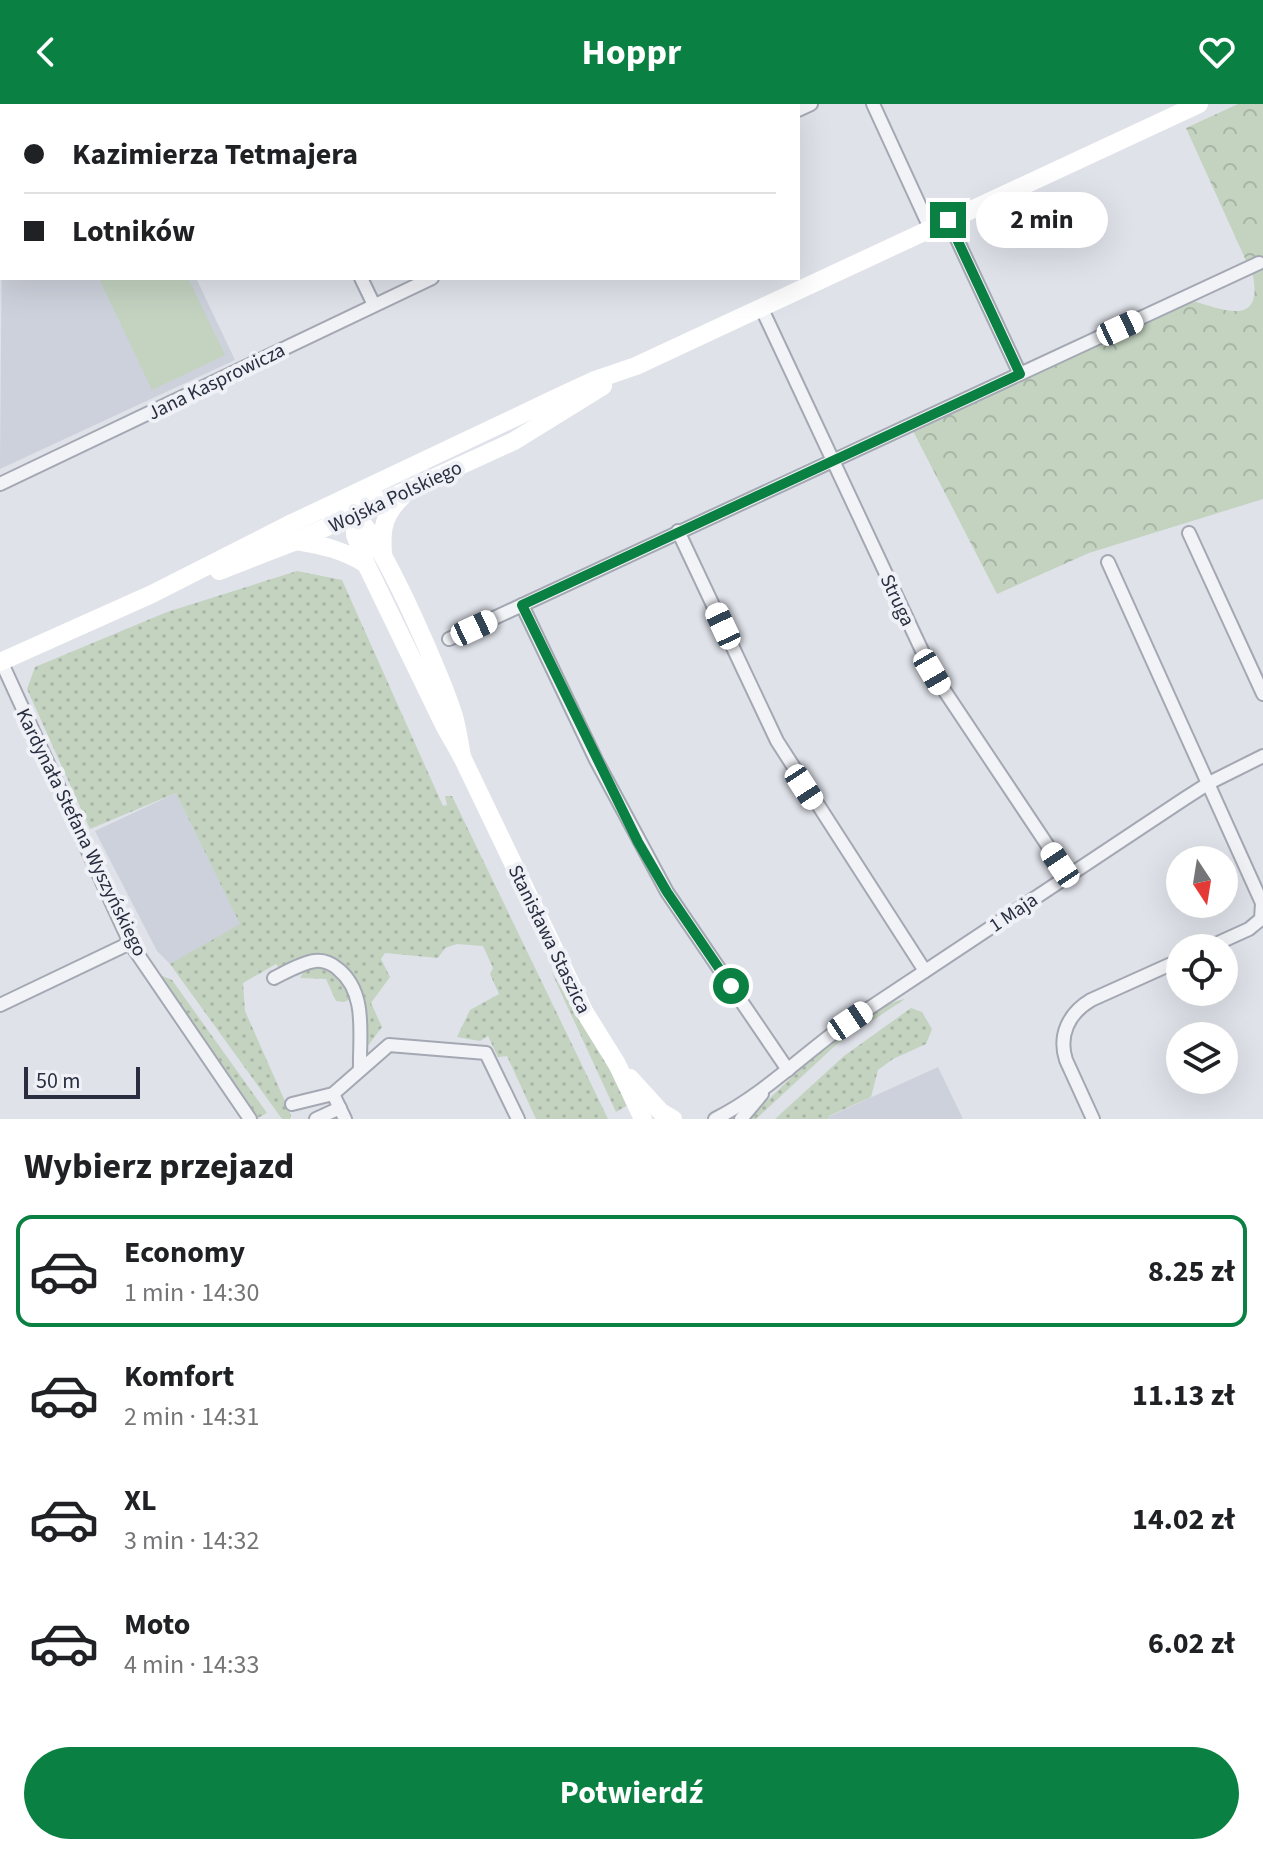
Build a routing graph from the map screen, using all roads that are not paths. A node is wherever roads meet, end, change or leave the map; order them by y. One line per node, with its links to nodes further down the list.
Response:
1 (873, 104): 4 (street)
2 (1199, 104): 3 (street, Wojska Polskiego)
3 (948, 220): 4 (street, Wojska Polskiego); 11 (street)
4 (930, 228): 9 (street, Wojska Polskiego)
5 (1259, 263): 11 (street)
6 (362, 280): 8 (street)
7 (428, 280): 8 (street, Jana Kasprowicza)
8 (374, 305): 14 (street, Jana Kasprowicza)
9 (761, 307): 10 (street, Wojska Polskiego); 12 (street, Struga)
10 (625, 371): 13 (street, Wojska Polskiego); 15 (street, Wojska Polskiego)
11 (1020, 374): 12 (street)
12 (833, 462): 18 (street); 30 (street, Struga)
13 (378, 481): 16 (street, Wojska Polskiego); 17 (street)
14 (0, 484)
15 (406, 492): 17 (street, Wojska Polskiego); 21 (street)
16 (320, 510): 17 (street); 23 (street, Wojska Polskiego)
17 (355, 515): 20 (street, Wojska Polskiego); 21 (street, Stanisława Staszica)
18 (678, 531): 24 (street); 34 (street)
19 (1189, 533): 27 (street)
20 (296, 541): 21 (street); 23 (street, Wojska Polskiego)
21 (375, 560): 37 (street, Stanisława Staszica)
22 (1108, 562): 29 (street)
23 (152, 594): 26 (street, Wojska Polskiego)
24 (522, 605): 25 (street); 39 (street)
25 (449, 639)
26 (0, 661): 32 (street, Kardynała Stefana Wyszyńskiego)
27 (1263, 694)
28 (1263, 756): 29 (street, 1 Maja)
29 (1209, 783): 30 (street, 1 Maja); 31 (street)
30 (1068, 876): 34 (street, 1 Maja)
31 (1238, 934)
32 (130, 943): 36 (street); 44 (street, Kardynała Stefana Wyszyńskiego)
33 (1166, 966): 51 (street)
34 (925, 971): 39 (street, 1 Maja)
35 (274, 978): 38 (street)
36 (0, 1005)
37 (617, 1064): 47 (street, Stanisława Staszica); 48 (street)
38 (360, 1070): 41 (street); 46 (street)
39 (788, 1070): 40 (street, 1 Maja)
40 (772, 1083): 49 (street, 1 Maja); 50 (street, 1 Maja)
41 (333, 1094): 42 (street); 43 (street)
42 (292, 1104)
43 (342, 1114): 45 (street)
44 (250, 1119)
45 (316, 1119)
46 (518, 1119)
47 (643, 1119)
48 (673, 1119)
49 (715, 1119)
50 (741, 1119)
51 (1093, 1119)

